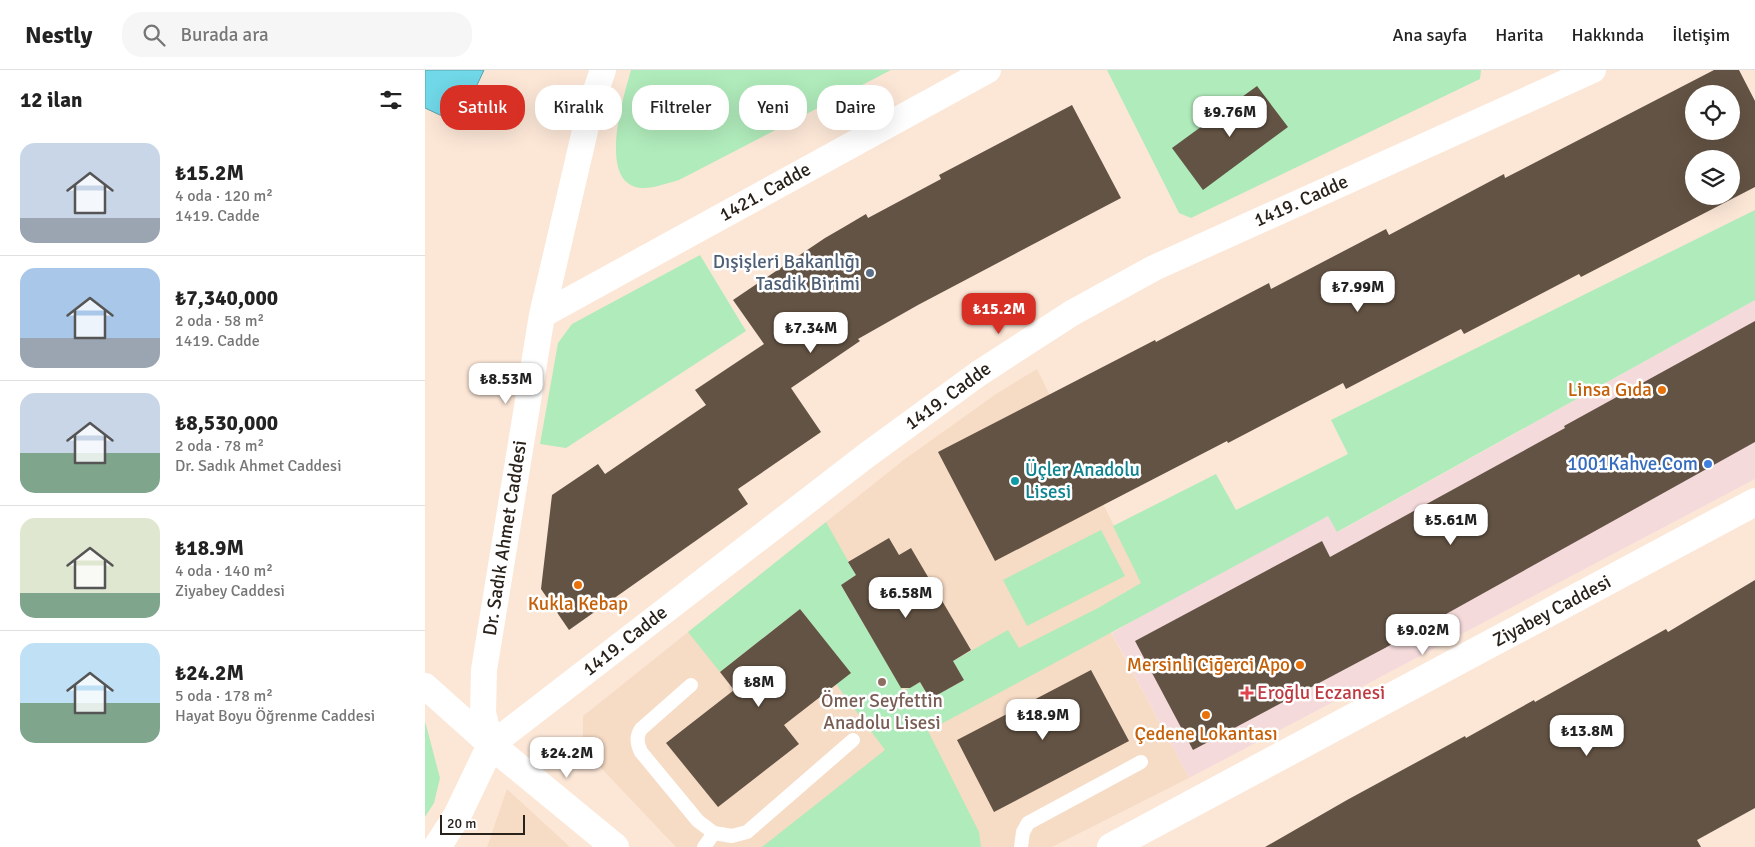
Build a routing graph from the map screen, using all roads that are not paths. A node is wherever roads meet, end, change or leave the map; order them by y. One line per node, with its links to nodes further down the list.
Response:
1 (603, 70): 4 (street, Dr. Sadık Ahmet Caddesi)
2 (988, 70): 4 (street, 1421. Cadde)
3 (1593, 70): 9 (street, 1419. Cadde)
4 (542, 315): 9 (street, Dr. Sadık Ahmet Caddesi)
5 (1755, 502): 16 (main road, Ziyabey Caddesi)
6 (691, 685): 11 (lane)
7 (425, 686): 9 (street)
8 (853, 740): 11 (lane)
9 (491, 745): 12 (main road); 13 (main road)
10 (1141, 762): 15 (lane)
11 (714, 833): 14 (lane)
12 (437, 847)
13 (615, 847)
14 (704, 847)
15 (1021, 847)
16 (1111, 847)

